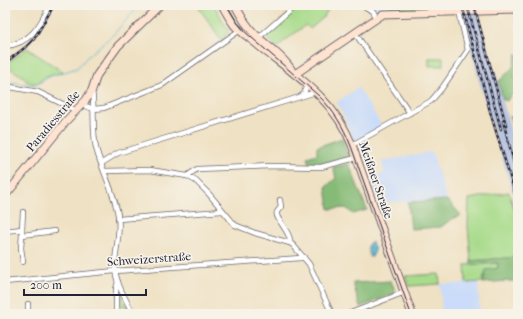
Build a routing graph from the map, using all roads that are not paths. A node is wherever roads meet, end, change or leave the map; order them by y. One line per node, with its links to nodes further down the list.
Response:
1 (50, 5): 13 (street)
2 (160, 5): 17 (street, Paradiesstraße)
3 (222, 5): 10 (street, Meißner Straße)
4 (235, 5): 12 (street, Meißner Straße)
5 (296, 5): 12 (street)
6 (362, 5): 9 (street)
7 (518, 10): 8 (street)
8 (459, 12): 9 (street); 23 (street)
9 (376, 17): 11 (street)
10 (240, 30): 14 (street, Meißner Straße); 21 (street)
11 (355, 33): 14 (street); 23 (street)
12 (258, 38): 14 (street, Meißner Straße)
13 (5, 46)
14 (294, 72): 15 (street, Meißner Straße)
15 (307, 84): 18 (street, Meißner Straße); 19 (street)
16 (5, 86): 22 (street)
17 (92, 90): 20 (street, Paradiesstraße); 21 (street)
18 (316, 92): 19 (street); 24 (street, Meißner Straße)
19 (301, 96): 26 (street)
20 (82, 105): 21 (street); 22 (street, Paradiesstraße)
21 (94, 108): 26 (street)
22 (75, 110): 29 (street, Paradiesstraße)
23 (410, 113): 24 (street)
24 (352, 145): 25 (street, Meißner Straße)
25 (356, 158): 28 (street); 46 (street, Meißner Straße)
26 (102, 164): 27 (street)
27 (105, 171): 28 (street); 33 (street)
28 (188, 176): 31 (street)
29 (5, 196)
30 (280, 200): 38 (street)
31 (222, 211): 33 (street); 38 (street)
32 (23, 212): 34 (street)
33 (118, 219): 43 (street)
34 (22, 229): 35 (street); 37 (street)
35 (5, 231)
36 (55, 231): 37 (street)
37 (22, 235): 42 (street)
38 (290, 243): 39 (street)
39 (298, 251): 40 (street); 41 (street)
40 (304, 257): 41 (street, Schweizerstraße); 51 (street)
41 (295, 259): 43 (street, Schweizerstraße)
42 (23, 262)
43 (115, 271): 44 (street, Schweizerstraße); 45 (street)
44 (5, 282)
45 (118, 282): 49 (street); 50 (street)
46 (404, 292): 52 (street); 53 (street, Meißner Straße)
47 (28, 304): 48 (street)
48 (28, 314)
49 (116, 314)
50 (134, 314)
51 (332, 314)
52 (348, 314)
53 (412, 314)

